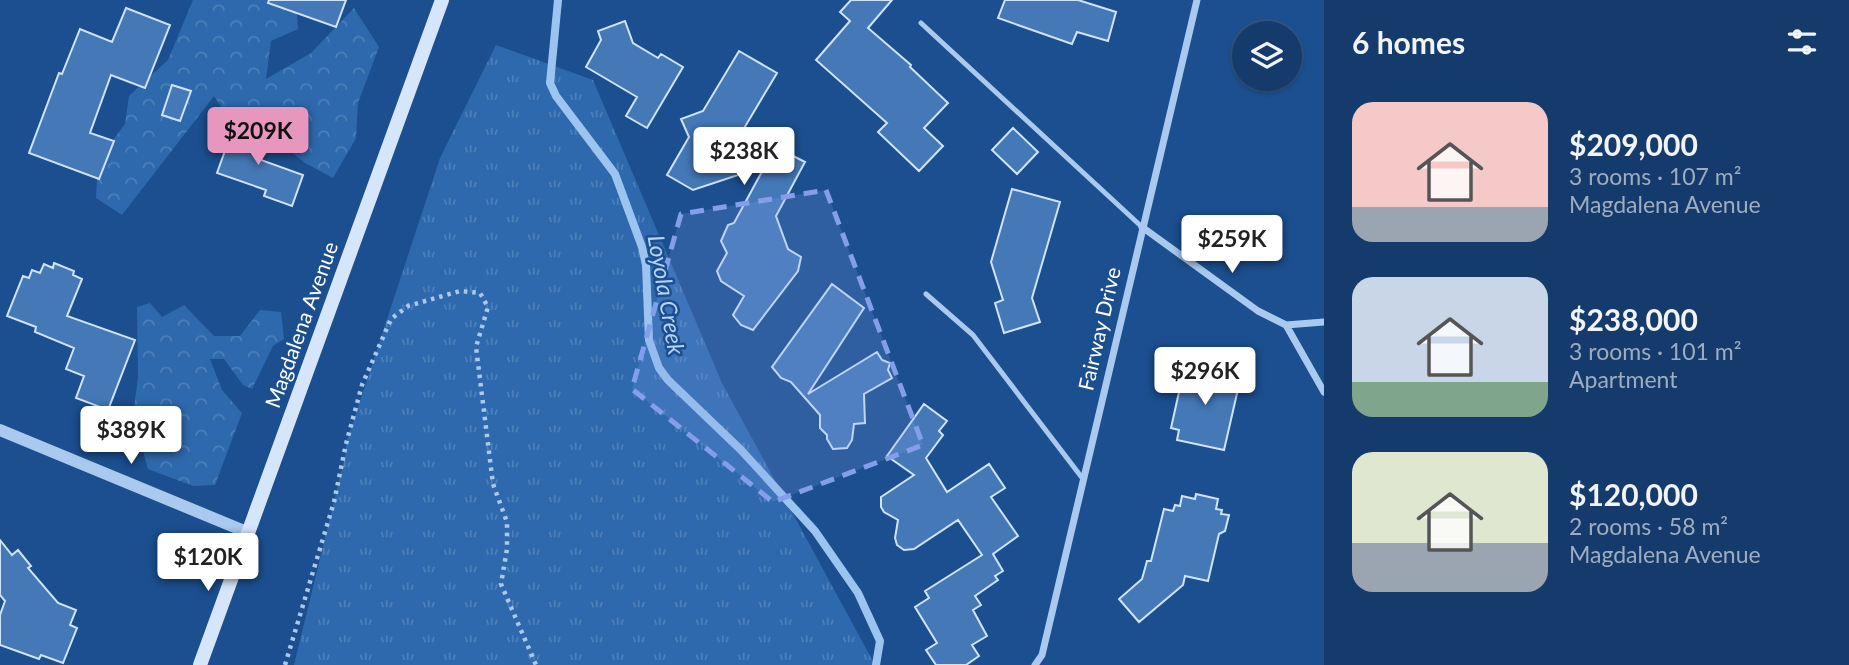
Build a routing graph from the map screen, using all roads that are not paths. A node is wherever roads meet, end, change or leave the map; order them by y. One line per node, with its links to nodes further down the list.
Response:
1 (443, 0): 11 (main road, Magdalena Avenue)
2 (1197, 0): 4 (street, Fairway Drive)
3 (921, 23): 4 (lane)
4 (1142, 227): 7 (street); 10 (street, Fairway Drive)
5 (926, 294): 10 (lane)
6 (1324, 322): 7 (street)
7 (1286, 325): 8 (street)
8 (1324, 392)
9 (0, 430): 11 (street)
10 (1083, 479): 13 (street, Fairway Drive)
11 (249, 533): 12 (main road, Magdalena Avenue)
12 (200, 665)
13 (1035, 665)

